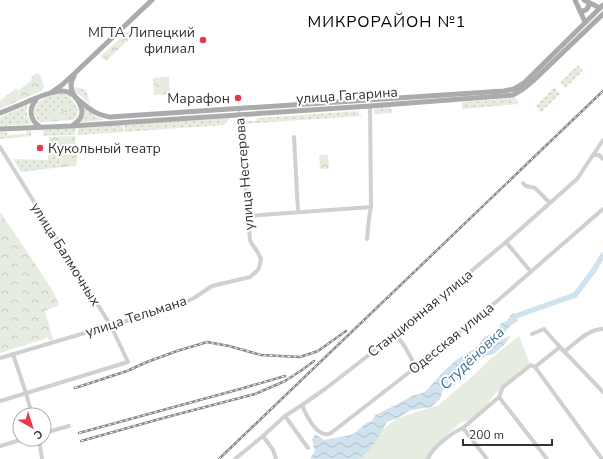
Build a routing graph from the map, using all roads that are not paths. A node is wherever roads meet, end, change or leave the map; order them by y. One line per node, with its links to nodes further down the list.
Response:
1 (152, 0): 9 (main road)
2 (575, 0): 5 (main road)
3 (586, 2): 4 (main road); 5 (main road)
4 (602, 7): 6 (main road); 7 (main road, улица Гагарина)
5 (581, 11): 7 (main road)
6 (602, 15): 8 (main road, улица Гагарина)
7 (585, 22): 8 (main road); 13 (main road, улица Гагарина)
8 (595, 22): 13 (main road, улица Гагарина)
9 (75, 73): 10 (main road); 12 (main road)
10 (52, 92): 11 (main road); 12 (main road)
11 (38, 98): 16 (main road); 19 (main road)
12 (76, 98): 15 (main road, улица Гагарина); 18 (main road)
13 (442, 98): 14 (main road, улица Гагарина); 15 (main road, улица Гагарина)
14 (370, 106): 17 (main road, улица Гагарина); 28 (street)
15 (239, 108): 17 (street, улица Нестерова)
16 (0, 113)
17 (239, 115): 18 (main road, улица Гагарина); 31 (street, улица Нестерова)
18 (72, 126): 19 (main road)
19 (40, 127): 20 (main road)
20 (0, 129)
21 (294, 137): 30 (street)
22 (603, 140): 24 (street, Станционная улица)
23 (0, 147): 36 (street, улица Балмочных)
24 (593, 155): 25 (street); 27 (street, Станционная улица)
25 (603, 159)
26 (523, 183): 27 (street)
27 (550, 203): 33 (street, Станционная улица)
28 (371, 207): 30 (street); 32 (street)
29 (603, 209): 35 (street, Одесская улица)
30 (298, 212): 31 (street)
31 (247, 216): 34 (street, улица Нестерова)
32 (367, 239)
33 (506, 242): 35 (street); 38 (street, Станционная улица)
34 (261, 260): 36 (street, улица Тельмана)
35 (531, 272): 44 (street, Одесская улица)
36 (111, 326): 42 (street, улица Тельмана); 47 (street, улица Балмочных)
37 (602, 330): 41 (street)
38 (396, 334): 44 (street); 50 (street, Станционная улица)
39 (532, 334): 40 (street)
40 (560, 347): 41 (street); 45 (street)
41 (565, 351): 46 (street)
42 (13, 354): 43 (street, улица Тельмана); 47 (street)
43 (0, 358)
44 (416, 367): 50 (street, Одесская улица)
45 (535, 367): 48 (street); 67 (street)
46 (603, 392)
47 (26, 393): 49 (street); 51 (street)
48 (500, 397): 54 (street); 66 (street)
49 (0, 401)
50 (302, 405): 52 (street, Станционная улица)
51 (30, 407)
52 (285, 416): 56 (street, Станционная улица); 60 (street)
53 (69, 426): 55 (street)
54 (463, 428): 64 (street); 65 (street)
55 (52, 431)
56 (263, 436): 62 (street, Станционная улица); 63 (street)
57 (12, 442): 58 (street)
58 (0, 446)
59 (40, 447): 61 (street)
60 (308, 448)
61 (42, 459)
62 (235, 459)
63 (276, 459)
64 (428, 459)
65 (487, 459)
66 (547, 459)
67 (602, 459)

